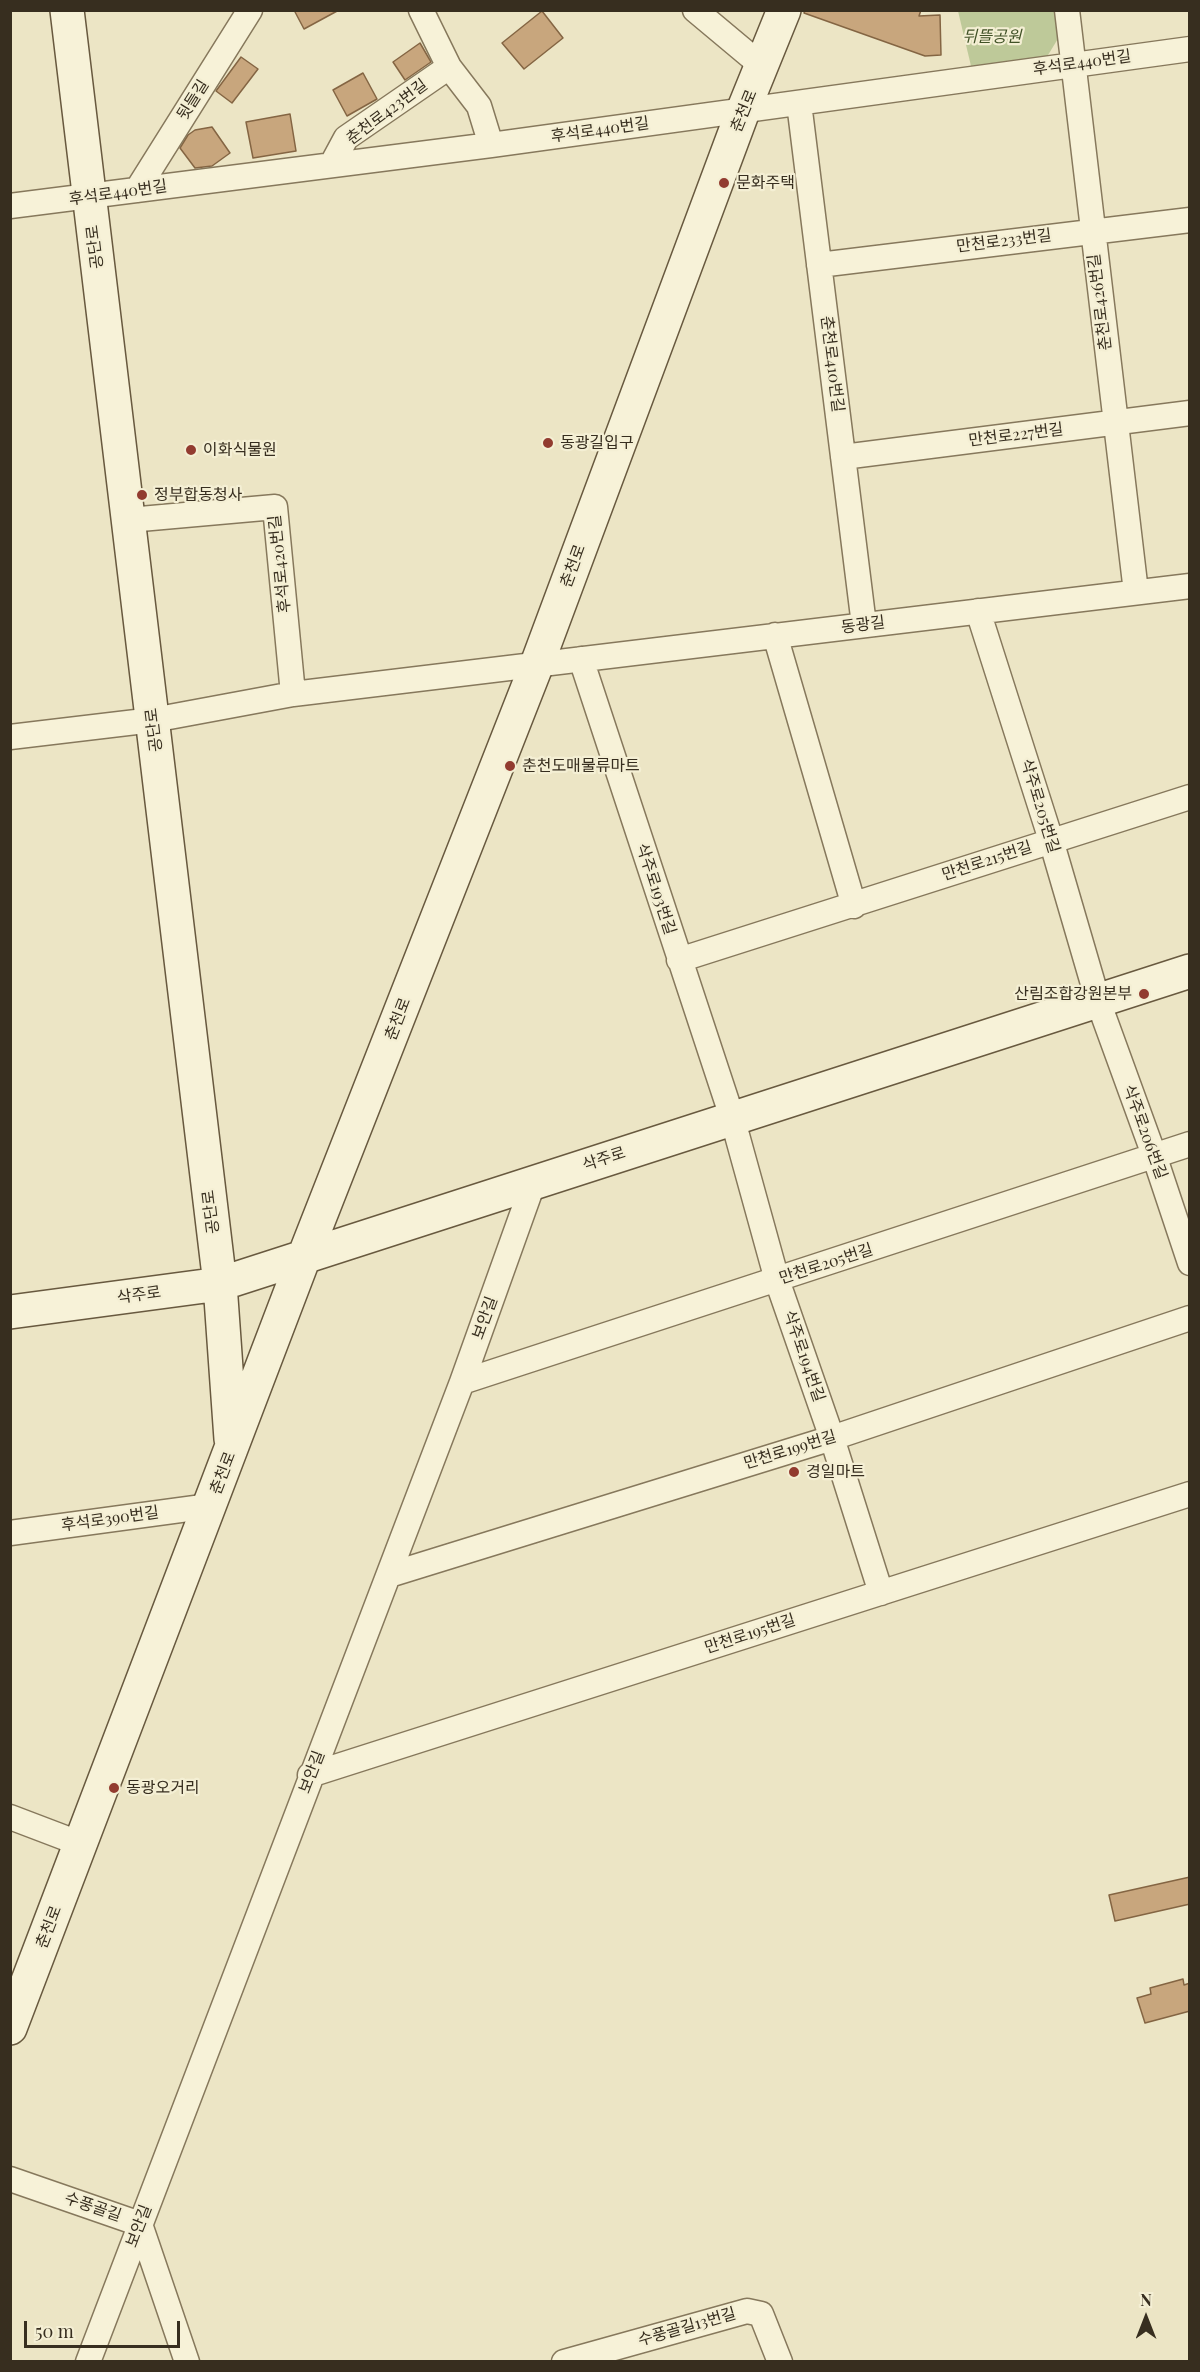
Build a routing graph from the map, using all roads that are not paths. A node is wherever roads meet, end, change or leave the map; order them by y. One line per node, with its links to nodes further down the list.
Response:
1 (67, 10): 16 (street, 공단로)
2 (250, 10): 15 (street, 뒷들길)
3 (421, 10): 10 (street)
4 (695, 10): 9 (street)
5 (784, 10): 9 (street, 춘천로)
6 (1066, 10): 8 (street, 춘천로426번길)
7 (1190, 49): 8 (street, 후석로440번길)
8 (1071, 64): 11 (street, 후석로440번길); 19 (street, 춘천로426번길)
9 (762, 66): 12 (street, 춘천로)
10 (449, 67): 13 (street); 14 (street, 춘천로423번길)
11 (799, 103): 12 (street, 후석로440번길); 20 (street, 춘천로410번길)
12 (743, 111): 13 (street, 후석로440번길); 31 (street, 춘천로)
13 (491, 145): 14 (street, 후석로440번길)
14 (332, 164): 15 (street, 후석로440번길)
15 (137, 190): 16 (street, 후석로440번길)
16 (89, 197): 17 (street, 후석로440번길); 24 (street, 공단로)
17 (10, 206)
18 (1190, 220): 19 (street, 만천로233번길)
19 (1092, 230): 20 (street, 만천로233번길); 22 (street, 춘천로426번길)
20 (819, 265): 23 (street, 춘천로410번길)
21 (1190, 413): 22 (street, 만천로227번길)
22 (1115, 423): 23 (street, 만천로227번길); 26 (street, 춘천로426번길)
23 (843, 457): 28 (street, 춘천로410번길)
24 (129, 520): 32 (street, 후석로420번길); 33 (street, 공단로)
25 (1190, 586): 26 (street, 동광길)
26 (1136, 592): 27 (street, 동광길)
27 (978, 611): 28 (street, 동광길); 36 (street, 삭주로205번길)
28 (864, 625): 29 (street, 동광길)
29 (775, 635): 30 (street, 동광길); 37 (street)
30 (581, 659): 31 (street, 동광길); 38 (street, 삭주로193번길)
31 (537, 664): 32 (street); 45 (street, 춘천로)
32 (293, 694): 33 (street)
33 (153, 720): 34 (street); 48 (street, 공단로)
34 (10, 737)
35 (1190, 797): 36 (street, 만천로215번길)
36 (1051, 840): 37 (street, 만천로215번길); 40 (street, 삭주로205번길)
37 (854, 906): 38 (street, 만천로215번길)
38 (679, 960): 41 (street, 삭주로193번길)
39 (1190, 971): 40 (street, 삭주로)
40 (1098, 1001): 41 (street, 삭주로); 43 (street, 삭주로206번길)
41 (732, 1117): 44 (street, 삭주로); 47 (street, 삭주로194번길)
42 (1190, 1144): 43 (street, 만천로205번길)
43 (1154, 1155): 46 (street, 삭주로206번길); 47 (street, 만천로205번길)
44 (534, 1181): 45 (street, 삭주로); 51 (street, 보안길)
45 (304, 1257): 48 (street, 삭주로); 53 (street, 춘천로)
46 (1190, 1263)
47 (777, 1280): 51 (street, 만천로205번길); 52 (street, 삭주로194번길)
48 (220, 1284): 49 (street, 삭주로); 53 (street, 공단로)
49 (10, 1312)
50 (1190, 1318): 52 (street, 만천로199번길)
51 (462, 1382): 57 (street, 보안길)
52 (832, 1438): 57 (street, 만천로199번길); 58 (street, 삭주로194번길)
53 (232, 1449): 55 (street, 춘천로)
54 (1189, 1495): 58 (street, 만천로195번길)
55 (210, 1506): 56 (street, 후석로390번길); 61 (street, 춘천로)
56 (10, 1533)
57 (389, 1575): 59 (street, 보안길)
58 (881, 1593): 59 (street, 만천로195번길)
59 (310, 1775): 64 (street, 보안길)
60 (10, 1817): 61 (street)
61 (81, 1844): 62 (street, 춘천로)
62 (10, 2028)
63 (10, 2179): 64 (street, 수풍골길)
64 (140, 2224): 65 (street, 보안길); 66 (street, 수풍골길)
65 (88, 2361)
66 (187, 2361)
67 (564, 2361): 68 (street, 수풍골길13번길)
68 (780, 2361)

